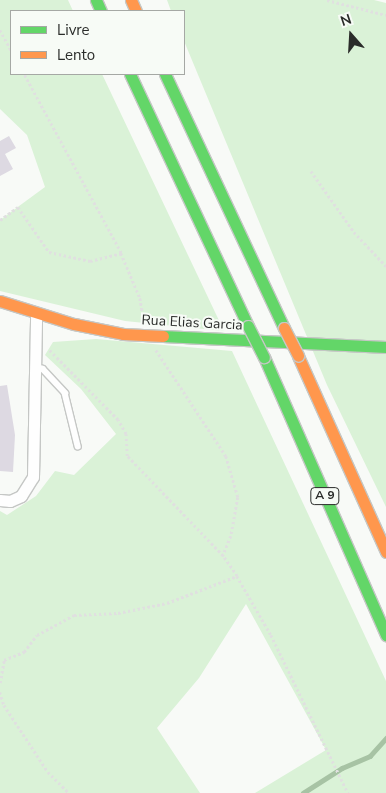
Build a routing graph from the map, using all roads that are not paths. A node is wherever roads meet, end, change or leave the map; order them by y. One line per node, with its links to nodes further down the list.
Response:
1 (130, 75): 10 (main road, A 9, bridge)
2 (165, 75): 9 (main road, A 9, bridge)
3 (0, 301): 4 (main road, Rua Elias Garcia)
4 (36, 314): 5 (main road, Rua Elias Garcia); 6 (street)
5 (386, 348)
6 (34, 366): 7 (lane); 8 (street)
7 (78, 446)
8 (0, 500)
9 (386, 552)
10 (386, 634)

